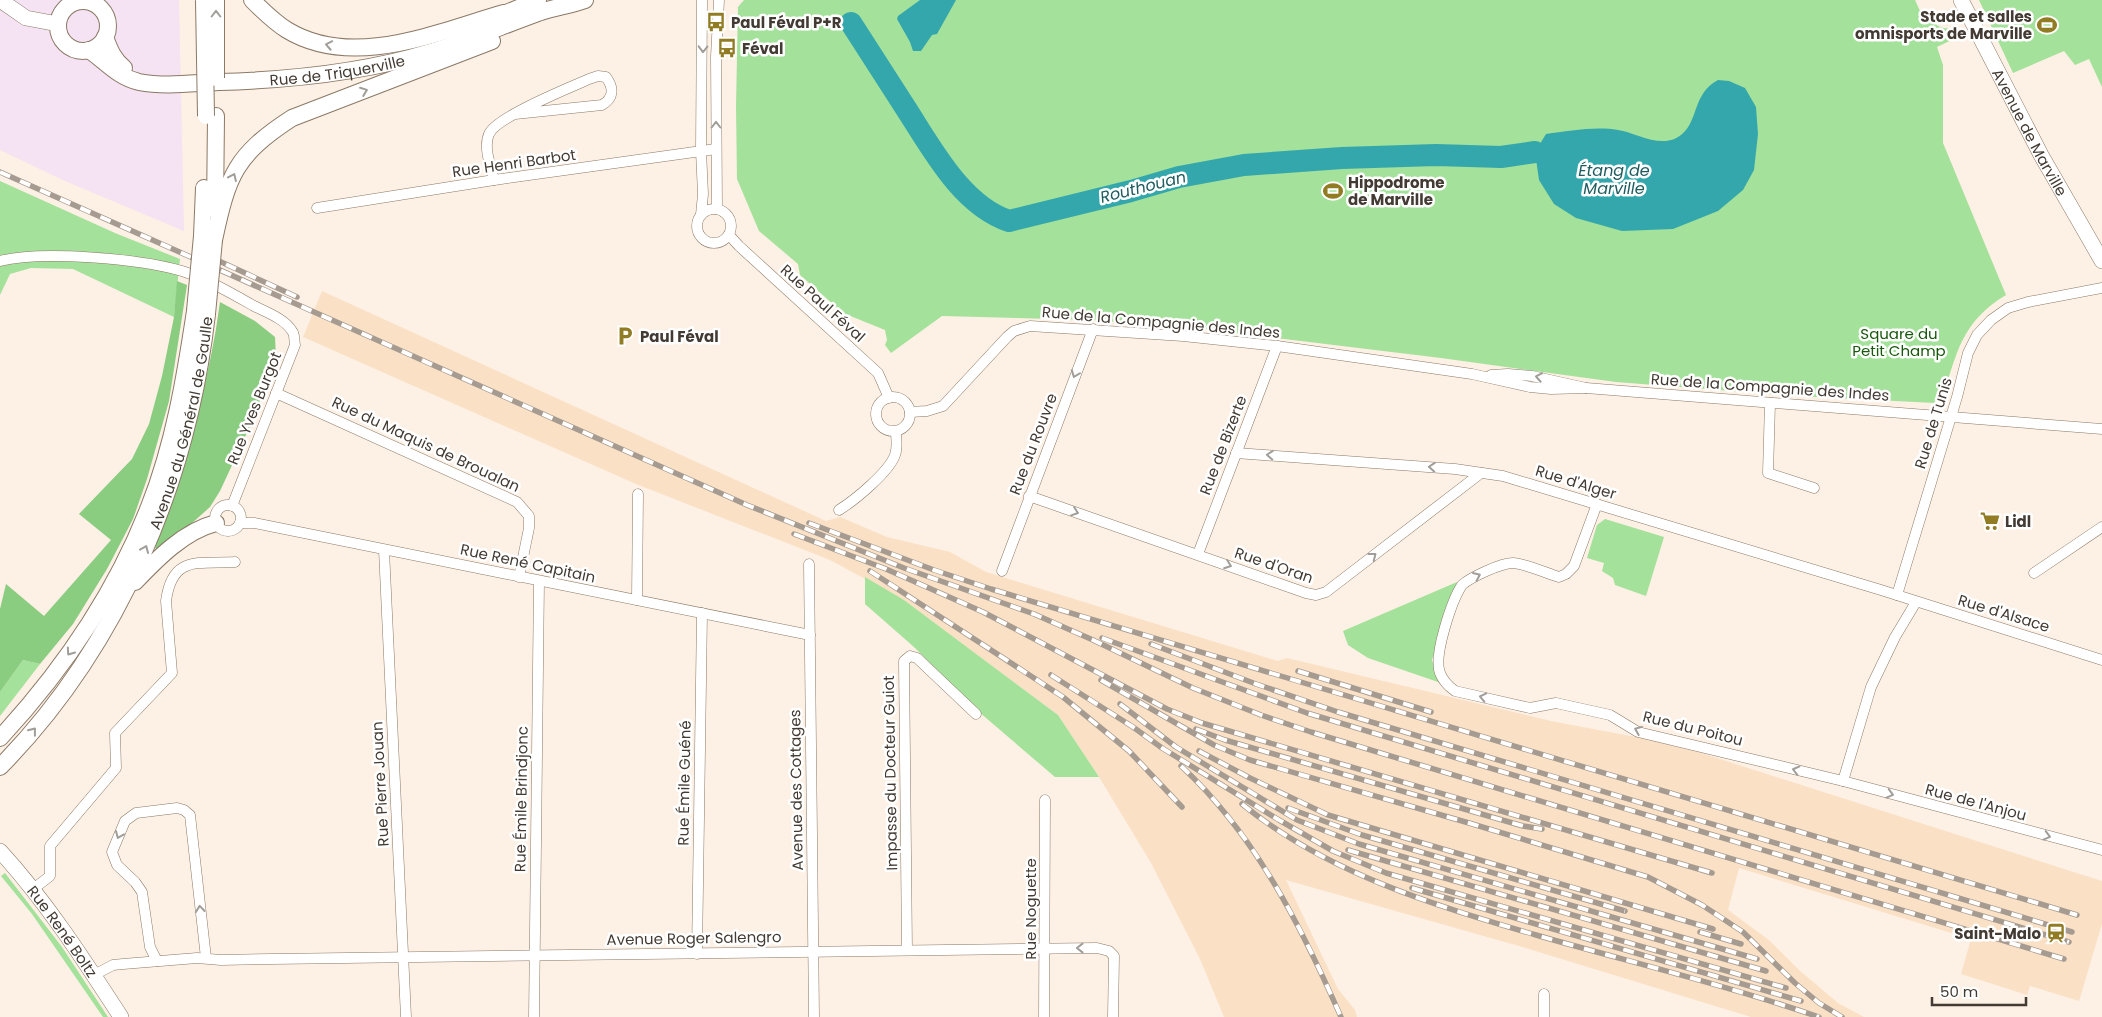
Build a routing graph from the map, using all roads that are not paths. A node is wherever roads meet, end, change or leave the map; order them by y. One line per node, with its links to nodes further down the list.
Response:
1 (0, 0): 13 (street)
2 (204, 0): 17 (main road, Avenue du Général de Gaulle, bridge)
3 (216, 0): 17 (main road, Avenue du Général de Gaulle, one-way to 3, bridge)
4 (252, 0): 12 (main road, one-way to 4)
5 (538, 0): 12 (main road, Rue de Triquerville)
6 (702, 0): 19 (street, one-way to 19)
7 (719, 0): 18 (street, one-way to 7)
8 (1961, 0): 27 (street, Avenue de Marville)
9 (92, 1): 10 (main road); 14 (main road)
10 (70, 2): 13 (main road)
11 (580, 2): 15 (main road, Rue de Triquerville); 25 (main road, one-way to 11)
12 (513, 10): 14 (main road, Rue de Triquerville)
13 (58, 24): 15 (main road)
14 (106, 37): 15 (main road)
15 (89, 50)
16 (515, 114): 16 (street); 20 (street)
17 (211, 116): 25 (main road, Avenue du Général de Gaulle)
18 (716, 149): 19 (street, Rue Henri Barbot); 22 (street)
19 (701, 151): 20 (street, Rue Henri Barbot); 23 (street)
20 (494, 180): 21 (street, Rue Henri Barbot)
21 (317, 208)
22 (717, 209): 23 (street); 24 (street)
23 (702, 215): 24 (street)
24 (729, 235): 33 (street, Rue Paul Féval)
25 (208, 238): 29 (main road, Avenue du Général de Gaulle, bridge)
26 (0, 261): 32 (street, Rue Yves Burgot)
27 (2102, 261)
28 (2102, 288): 36 (street, Rue de Tunis)
29 (201, 313): 58 (main road, Avenue du Général de Gaulle, one-way to 29); 66 (main road, Avenue du Général de Gaulle, one-way to 66)
30 (1093, 329): 31 (street, Rue de la Compagnie des Indes); 35 (street, Rue de la Compagnie des Indes); 43 (street, Rue du Rouvre, one-way to 43)
31 (1277, 346): 34 (street, Rue de la Compagnie des Indes); 39 (street, Rue de Bizerte)
32 (276, 392): 45 (street, Rue Yves Burgot); 56 (street, Rue du Maquis de Broualan)
33 (889, 398): 35 (street); 37 (street)
34 (1770, 403): 36 (street, Rue de la Compagnie des Indes); 41 (street)
35 (910, 412): 37 (street)
36 (1952, 416): 38 (street, Rue de la Compagnie des Indes); 59 (street, Rue de Tunis)
37 (896, 431): 46 (street)
38 (2102, 432)
39 (1236, 453): 40 (street, Rue d'Alger, one-way to 39); 51 (street, Rue de Bizerte)
40 (1480, 473): 44 (street, Rue d'Alger); 51 (street, Rue d'Oran, one-way to 40)
41 (1814, 488)
42 (638, 494): 60 (street)
43 (1029, 496): 51 (street, Rue d'Oran, one-way to 51); 54 (street, Rue du Rouvre)
44 (1597, 504): 59 (street, Rue d'Alger); 68 (street, Rue du Poitou, one-way to 44)
45 (232, 506): 47 (street); 48 (street)
46 (839, 510)
47 (216, 523): 48 (street); 58 (main road)
48 (240, 523): 50 (street, Rue René Capitain)
49 (2102, 527): 55 (street)
50 (384, 550): 56 (street, Rue René Capitain); 78 (street, Rue Pierre Jouan)
51 (1198, 554)
52 (235, 562): 72 (street)
53 (809, 564): 63 (street, Avenue des Cottages)
54 (1002, 571)
55 (2034, 573)
56 (520, 577): 57 (street, Rue René Capitain)
57 (538, 581): 60 (street, Rue René Capitain); 77 (street, Rue Émile Brindjonc)
58 (124, 595): 67 (main road, Avenue du Général de Gaulle, one-way to 58)
59 (1897, 595): 61 (street, Rue d'Alsace)
60 (637, 600): 62 (street, Rue René Capitain)
61 (1916, 602): 64 (street, Rue d'Alsace); 68 (street)
62 (702, 613): 63 (street, Rue René Capitain); 76 (street, Rue Émile Guéné)
63 (810, 635): 75 (street, Avenue des Cottages)
64 (2102, 660)
65 (976, 714): 74 (street, Impasse du Docteur Guiot)
66 (0, 738)
67 (0, 767)
68 (1843, 781): 70 (street, Rue de l'Anjou, one-way to 70)
69 (1045, 800): 73 (street, Rue Noguette)
70 (2102, 850)
71 (0, 851): 72 (street, Rue René Boltz)
72 (32, 890): 81 (street, Rue René Boltz)
73 (1045, 949): 74 (street, Avenue Roger Salengro); 87 (street, Rue Noguette); 88 (street, Avenue Roger Salengro, one-way to 73)
74 (907, 950): 75 (street, Avenue Roger Salengro)
75 (813, 952): 76 (street, Avenue Roger Salengro); 86 (street, Avenue des Cottages)
76 (697, 954): 77 (street, Avenue Roger Salengro)
77 (534, 955): 78 (street, Avenue Roger Salengro); 85 (street, Rue Émile Brindjonc)
78 (403, 957): 79 (street, Avenue Roger Salengro); 84 (street, Rue Pierre Jouan)
79 (206, 958): 80 (street, Avenue Roger Salengro); 80 (street, one-way to 80)
80 (157, 961): 81 (street, Avenue Roger Salengro)
81 (94, 975): 83 (street, Rue René Boltz)
82 (1544, 994): 89 (street)
83 (121, 1017)
84 (406, 1017)
85 (534, 1017)
86 (814, 1017)
87 (1044, 1017)
88 (1113, 1017)
89 (1544, 1017)

